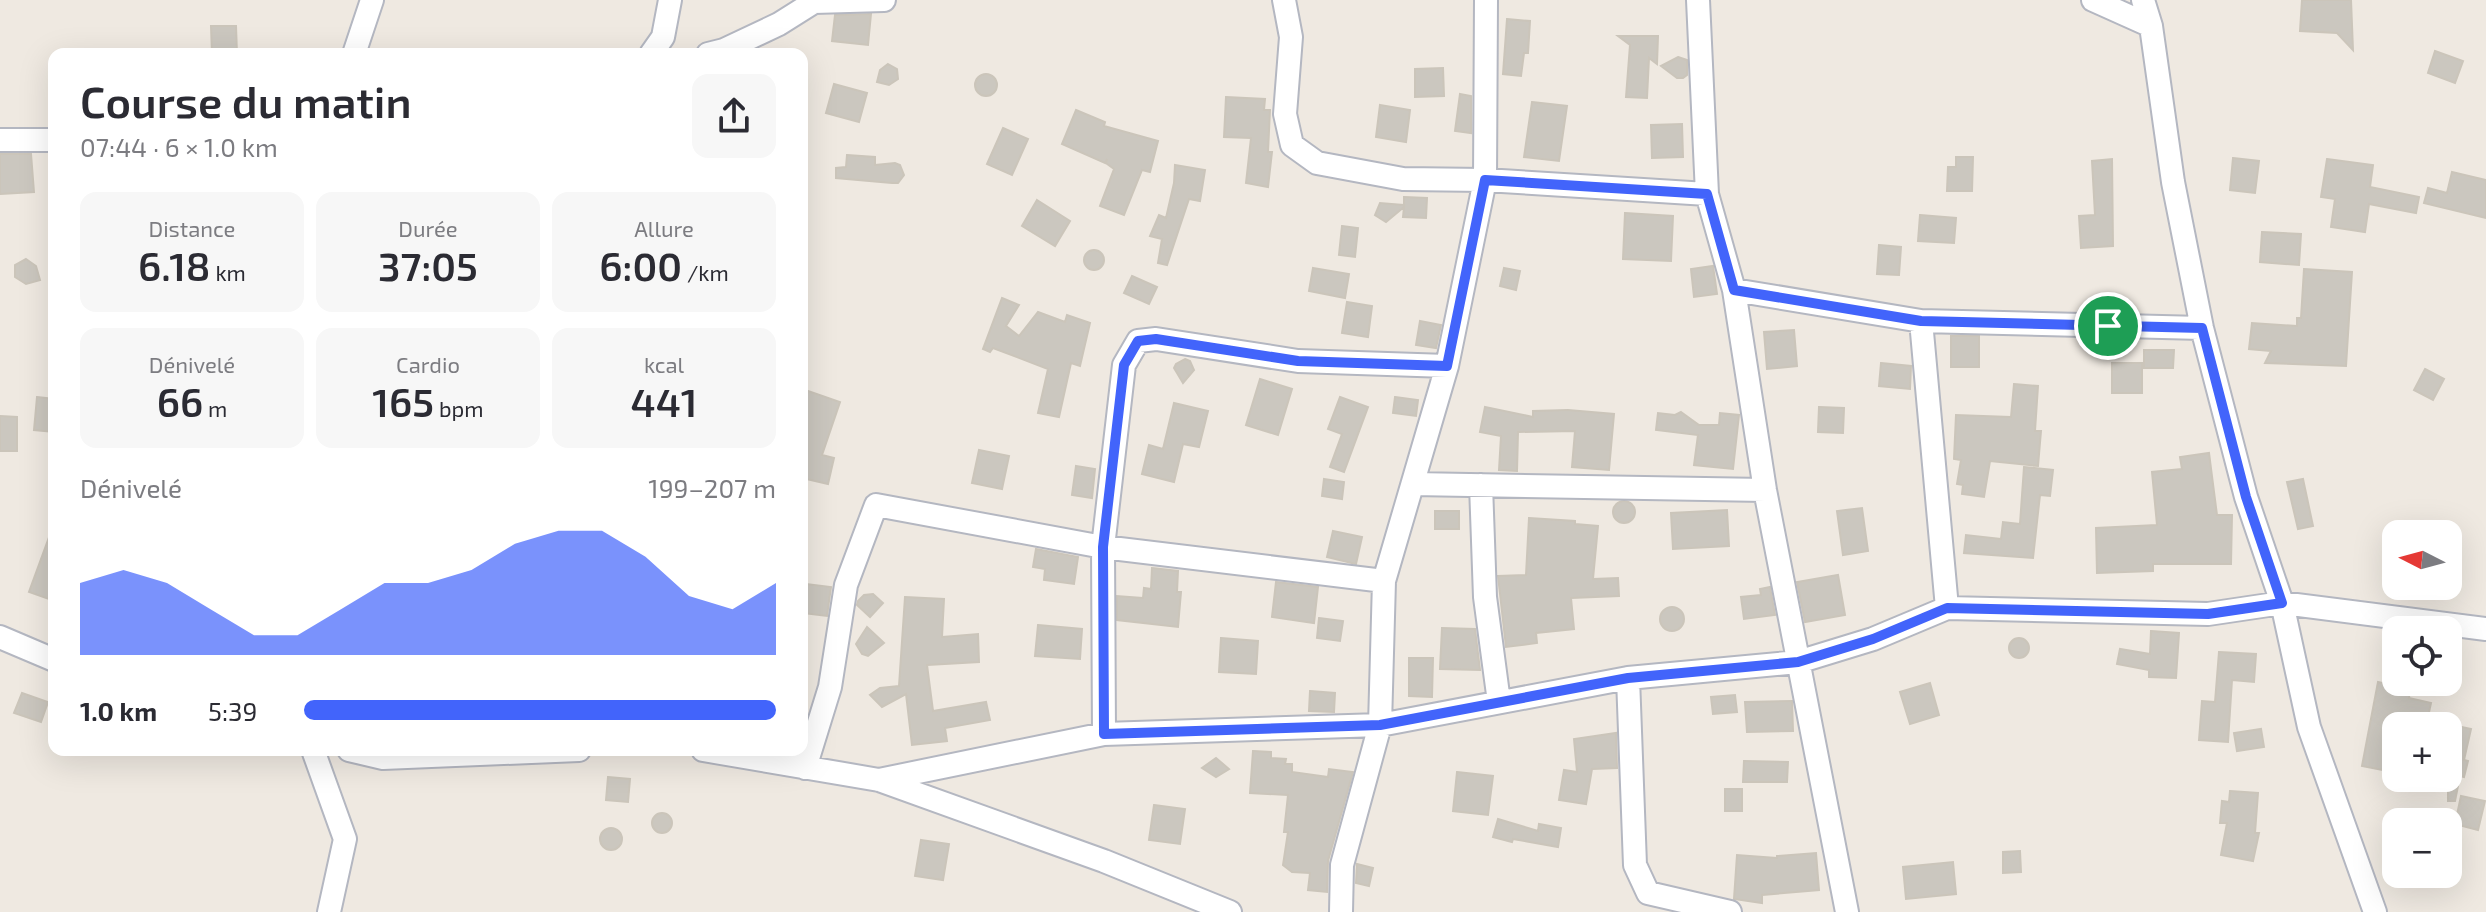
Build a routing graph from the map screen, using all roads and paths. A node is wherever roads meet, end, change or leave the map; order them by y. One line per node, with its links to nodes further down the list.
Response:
1 (372, 0): 10 (street)
2 (670, 0): 11 (street)
3 (884, 0): 12 (street)
4 (1284, 0): 15 (street)
5 (1486, 0): 15 (street)
6 (1698, 0): 16 (street)
7 (2093, 0): 9 (street)
8 (2143, 0): 9 (street)
9 (2151, 26): 19 (street)
10 (356, 48)
11 (655, 48)
12 (728, 48)
13 (0, 140): 14 (street)
14 (48, 140)
15 (1485, 180): 16 (street); 20 (street)
16 (1707, 194): 17 (street)
17 (1734, 290): 18 (street); 23 (street)
18 (1921, 321): 19 (street); 27 (street)
19 (2202, 328): 26 (street)
20 (1447, 366): 21 (street); 24 (street)
21 (1413, 484): 22 (street); 25 (street)
22 (1481, 485): 23 (street); 33 (street)
23 (1765, 490): 31 (street)
24 (1103, 547): 25 (street); 35 (street); 40 (street)
25 (1384, 581): 34 (street)
26 (2282, 603): 27 (street); 28 (street); 47 (street)
27 (1947, 608): 31 (street)
28 (2486, 629)
29 (0, 637): 30 (street)
30 (48, 654)
31 (1798, 662): 32 (street); 46 (street)
32 (1628, 678): 33 (street); 45 (street)
33 (1499, 702): 34 (street)
34 (1380, 725): 35 (street); 44 (street)
35 (1104, 734): 41 (street)
36 (315, 756): 42 (street)
37 (384, 756): 38 (street)
38 (442, 756)
39 (737, 756): 40 (street)
40 (805, 768): 41 (street)
41 (879, 780): 43 (street)
42 (329, 912)
43 (1230, 912)
44 (1341, 912)
45 (1730, 912)
46 (1847, 912)
47 (2375, 912)

